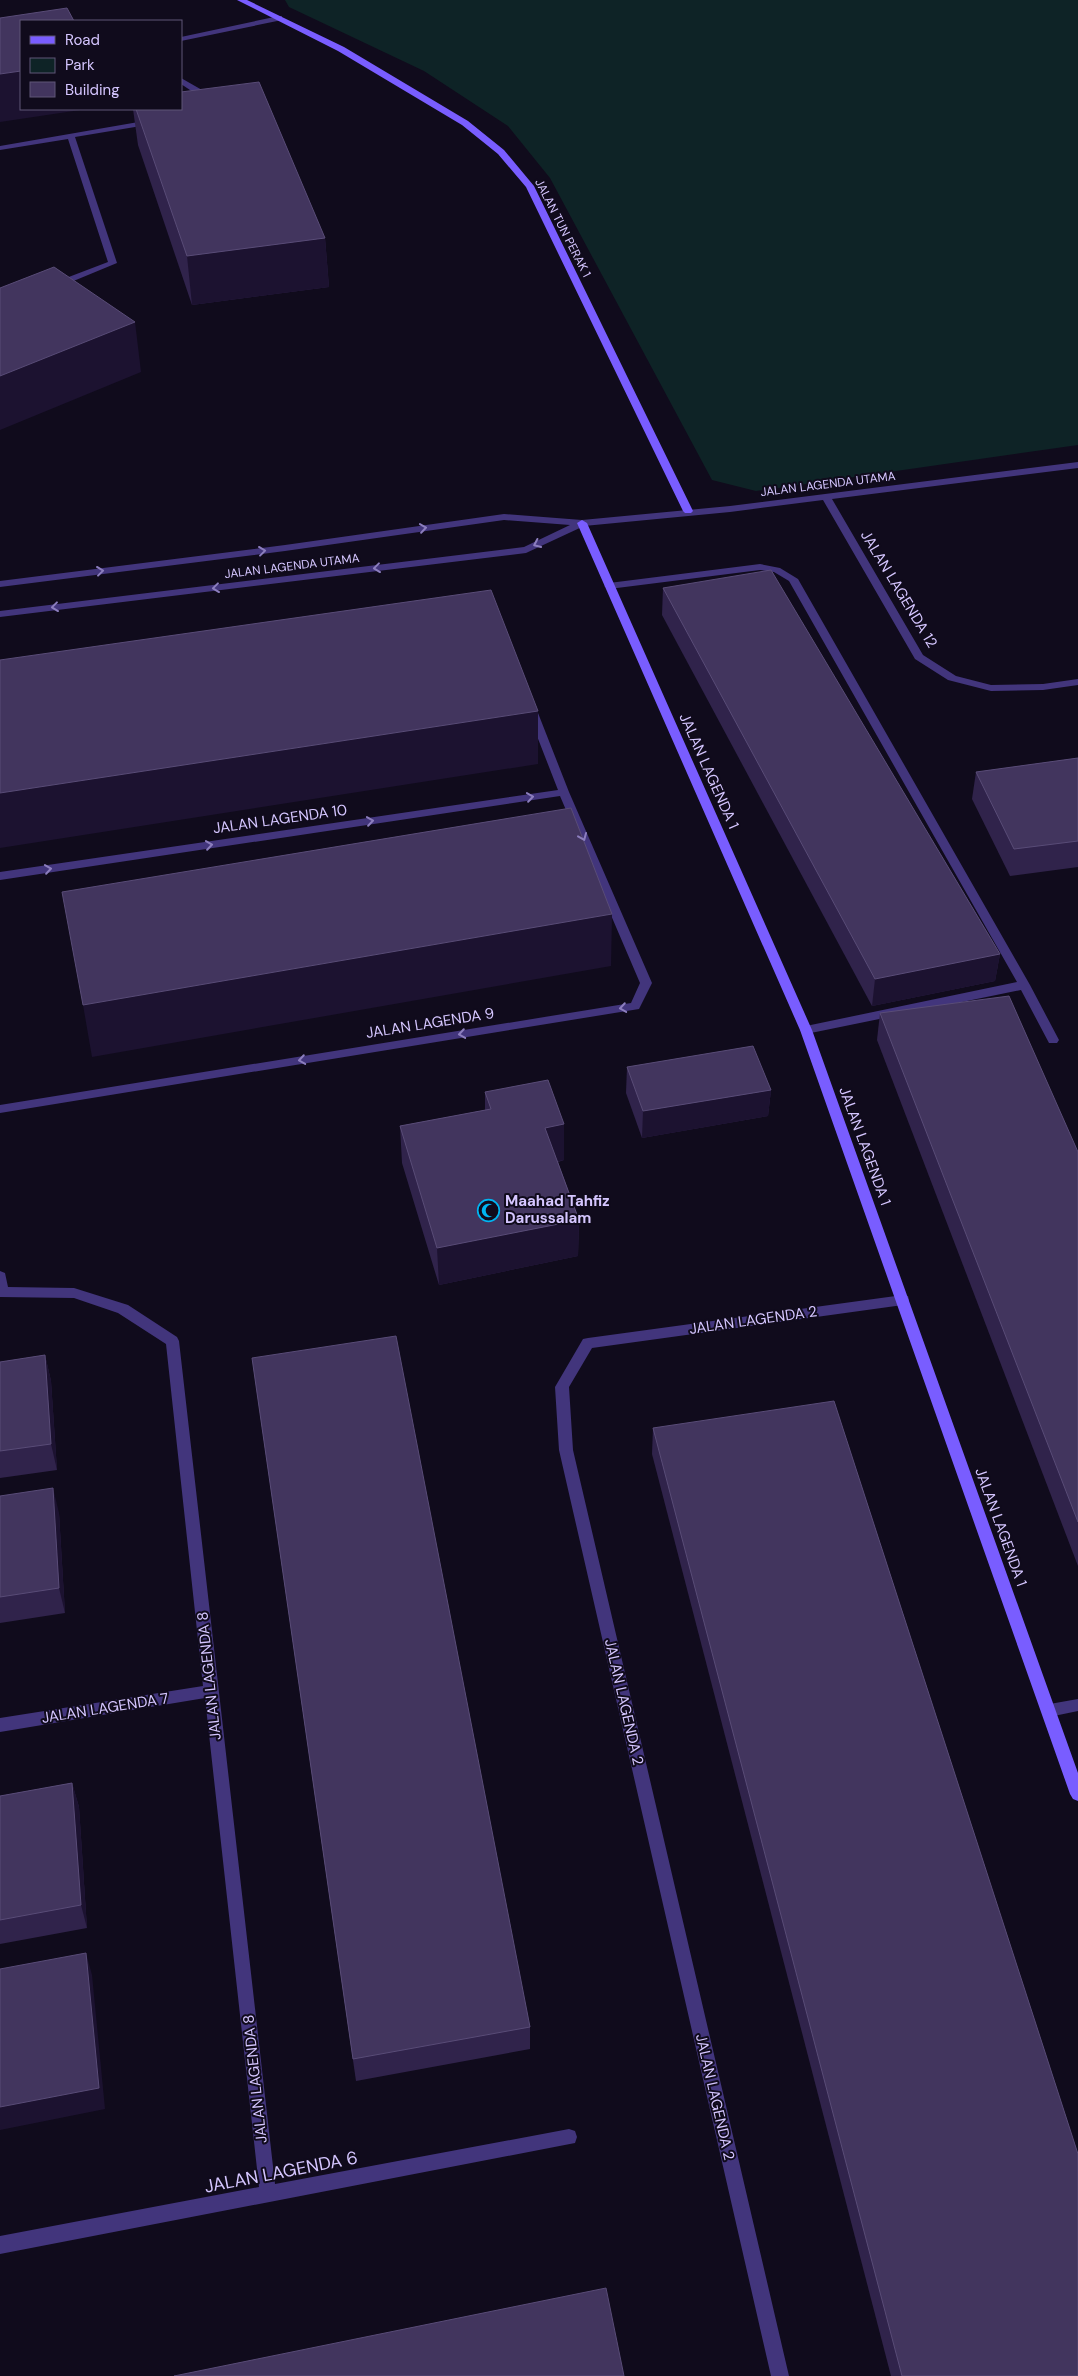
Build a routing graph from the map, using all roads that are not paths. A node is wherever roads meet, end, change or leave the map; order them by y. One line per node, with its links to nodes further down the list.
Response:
1 (241, 0): 2 (street, JALAN TUN PERAK 1)
2 (279, 18): 3 (street); 12 (street, JALAN TUN PERAK 1)
3 (182, 39)
4 (182, 81): 5 (street)
5 (201, 109)
6 (159, 120): 7 (street)
7 (71, 136): 8 (street); 9 (street)
8 (0, 148)
9 (44, 290)
10 (1078, 465): 11 (street, JALAN LAGENDA UTAMA)
11 (827, 498): 12 (street, JALAN LAGENDA UTAMA); 17 (street, JALAN LAGENDA 12)
12 (688, 511): 13 (street, JALAN LAGENDA UTAMA)
13 (582, 523): 14 (street, JALAN LAGENDA UTAMA, one-way to 13); 15 (street, JALAN LAGENDA 1); 16 (street, JALAN LAGENDA UTAMA, one-way to 16)
14 (0, 584)
15 (609, 586): 21 (street); 22 (street, JALAN LAGENDA 1)
16 (0, 614)
17 (1078, 682)
18 (528, 700): 19 (street)
19 (564, 792): 20 (street, JALAN LAGENDA 10, one-way to 19); 24 (street, JALAN LAGENDA 9, one-way to 24)
20 (0, 876)
21 (1024, 985): 22 (street); 23 (street)
22 (806, 1030): 27 (street, JALAN LAGENDA 1)
23 (1053, 1040)
24 (0, 1109)
25 (0, 1276): 26 (street)
26 (1, 1292): 28 (street, JALAN LAGENDA 8)
27 (903, 1300): 30 (street, JALAN LAGENDA 1); 36 (street, JALAN LAGENDA 2)
28 (211, 1691): 31 (street, JALAN LAGENDA 7); 34 (street, JALAN LAGENDA 8)
29 (1078, 1705): 30 (street)
30 (1049, 1710): 32 (street, JALAN LAGENDA 1)
31 (0, 1725)
32 (1078, 1794)
33 (570, 2137): 34 (street, JALAN LAGENDA 6)
34 (268, 2195): 35 (street, JALAN LAGENDA 6)
35 (0, 2245)
36 (780, 2376)

